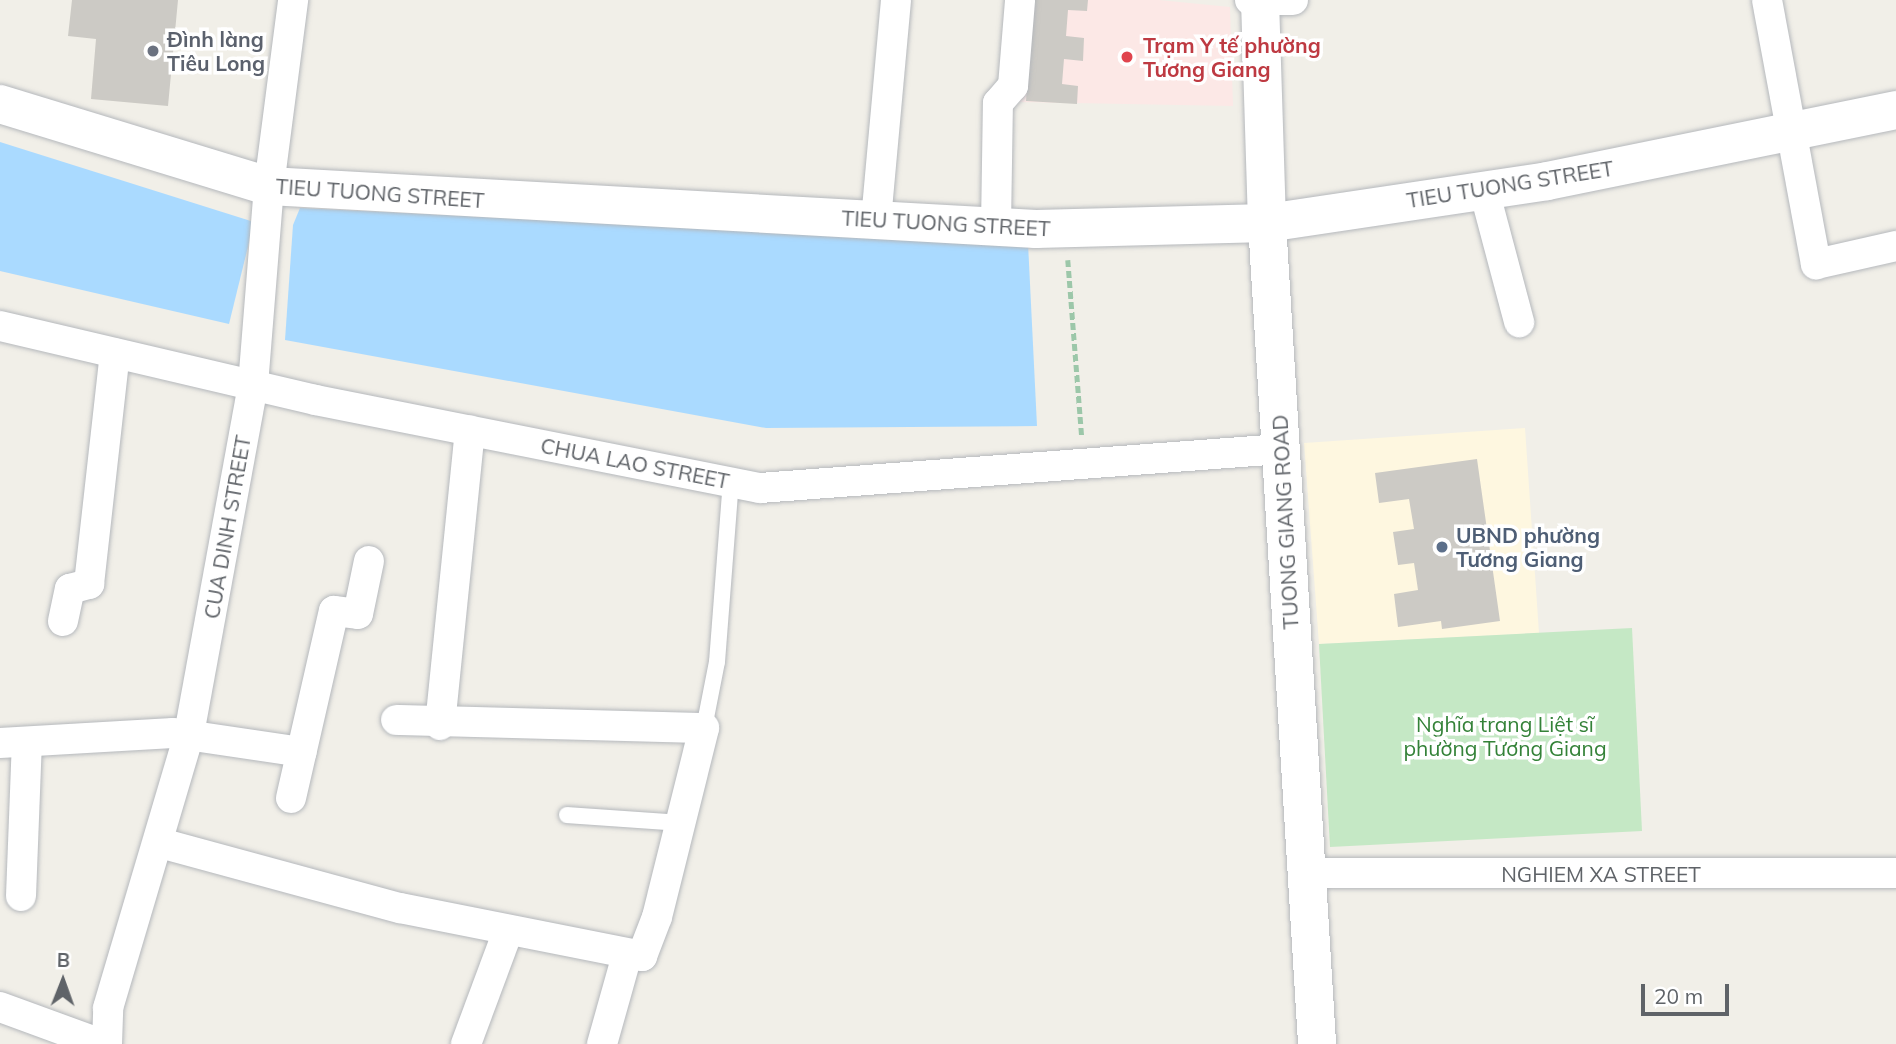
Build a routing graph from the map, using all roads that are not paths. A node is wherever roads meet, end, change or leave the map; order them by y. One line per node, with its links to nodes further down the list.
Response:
1 (293, 0): 11 (street, CUA DINH STREET)
2 (896, 0): 13 (street)
3 (1020, 0): 15 (street)
4 (1250, 0): 5 (street)
5 (1260, 0): 6 (street); 14 (street, TUONG GIANG ROAD)
6 (1293, 0)
7 (1767, 0): 10 (street)
8 (0, 104): 11 (street, TIEU TUONG STREET)
9 (1896, 110): 10 (street, TIEU TUONG STREET)
10 (1791, 131): 12 (street, TIEU TUONG STREET); 16 (street)
11 (270, 186): 13 (street, TIEU TUONG STREET); 20 (street, CUA DINH STREET)
12 (1484, 190): 14 (street, TIEU TUONG STREET); 17 (street)
13 (877, 219): 15 (street, TIEU TUONG STREET)
14 (1267, 223): 15 (street, TIEU TUONG STREET); 22 (street, TUONG GIANG ROAD)
15 (996, 226)
16 (1896, 246)
17 (1519, 322)
18 (0, 326): 19 (street, CHUA LAO STREET)
19 (115, 353): 20 (street, CHUA LAO STREET); 25 (street)
20 (253, 385): 21 (street, CHUA LAO STREET); 29 (street, CUA DINH STREET)
21 (470, 431): 23 (street, CHUA LAO STREET); 27 (street)
22 (1281, 449): 23 (street, CHUA LAO STREET); 36 (street, TUONG GIANG ROAD)
23 (731, 482): 28 (lane)
24 (369, 561): 31 (street)
25 (63, 621)
26 (396, 720): 27 (street)
27 (440, 724): 28 (street)
28 (704, 728): 34 (street)
29 (189, 734): 30 (street); 31 (street); 35 (street, CUA DINH STREET)
30 (14, 743): 38 (street)
31 (302, 752): 32 (street)
32 (291, 798)
33 (567, 815): 34 (lane)
34 (681, 823): 40 (street)
35 (160, 843): 39 (street); 43 (street, CUA DINH STREET)
36 (1307, 873): 37 (street, NGHIEM XA STREET); 46 (street, TUONG GIANG ROAD)
37 (1896, 873)
38 (21, 896)
39 (508, 931): 40 (street); 44 (street)
40 (627, 955): 45 (street)
41 (0, 1007): 42 (street)
42 (101, 1044)
43 (107, 1044)
44 (466, 1044)
45 (602, 1044)
46 (1317, 1044)

